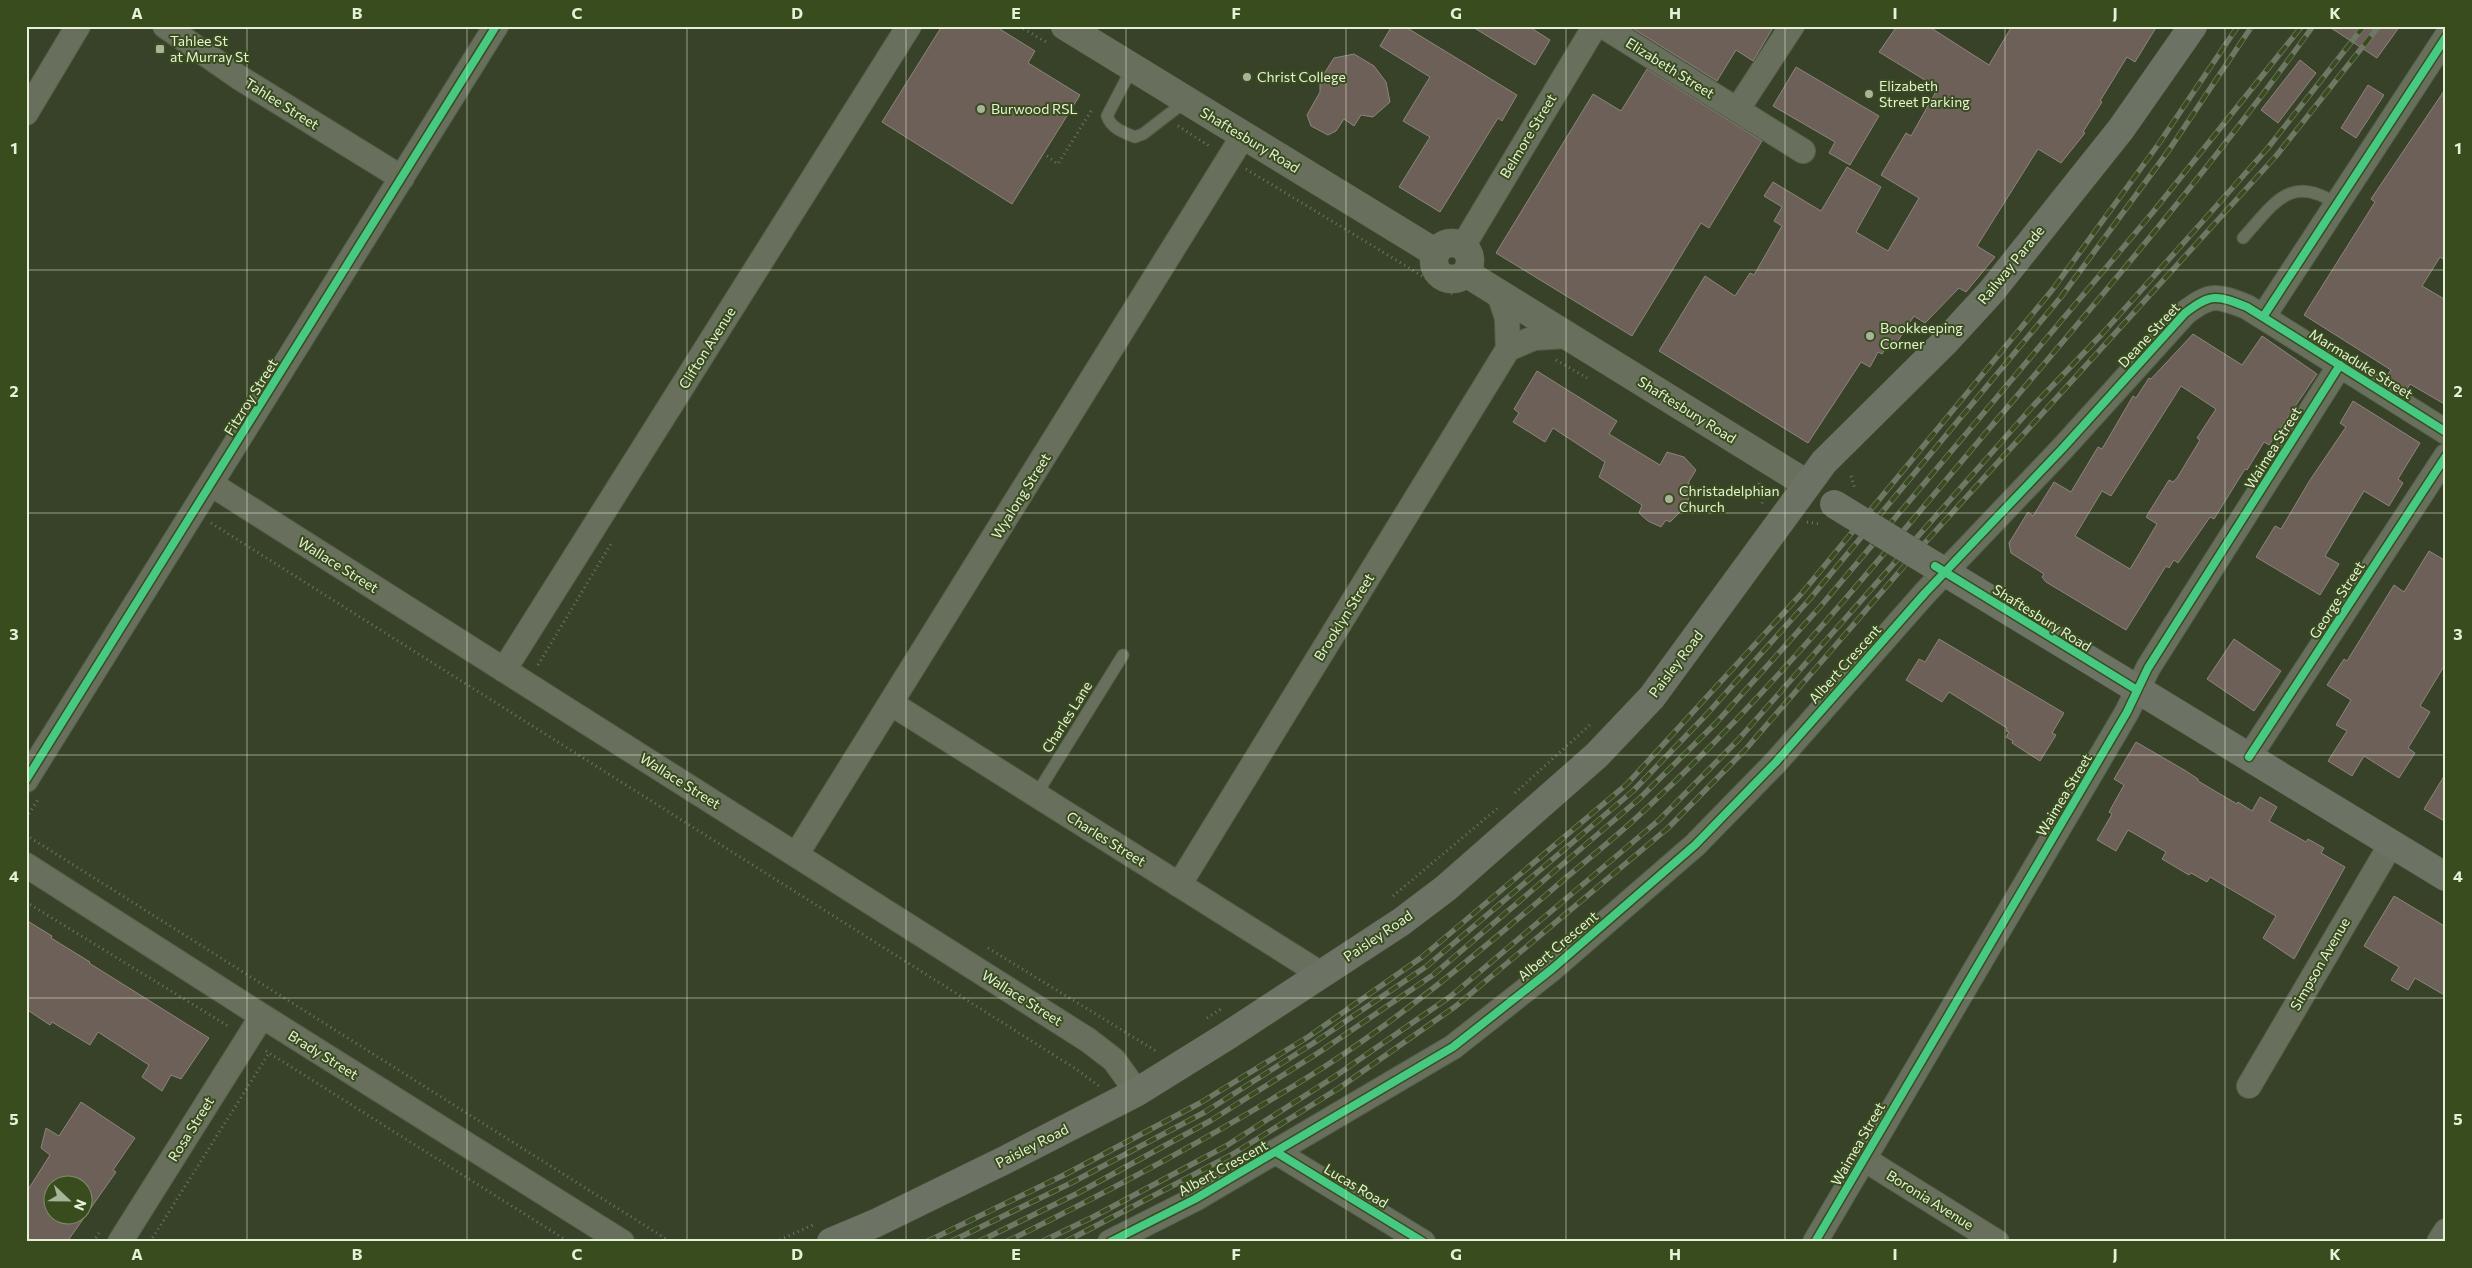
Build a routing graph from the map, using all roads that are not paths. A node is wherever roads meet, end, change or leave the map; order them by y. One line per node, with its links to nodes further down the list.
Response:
1 (78, 26): 14 (street)
2 (165, 26): 17 (street, Tahlee Street)
3 (496, 26): 17 (street, Fitzroy Street)
4 (909, 26): 34 (street, Clifton Avenue)
5 (1595, 26): 20 (street, Belmore Street)
6 (1603, 26): 13 (street, Elizabeth Street)
7 (1792, 26): 13 (street)
8 (2193, 26): 31 (main road, Railway Parade)
9 (1075, 34): 11 (street, Shaftesbury Road)
10 (2446, 37): 18 (street)
11 (1132, 68): 12 (street, Shaftesbury Road); 12 (lane)
12 (1186, 101): 15 (street, Shaftesbury Road)
13 (1737, 110): 16 (street, Elizabeth Street)
14 (26, 113)
15 (1243, 136): 21 (street, Shaftesbury Road); 36 (street, Wyalong Street)
16 (1803, 151)
17 (402, 178): 30 (street, Fitzroy Street)
18 (2338, 205): 19 (lane); 24 (street)
19 (2243, 238)
20 (1463, 246): 21 (street); 22 (street)
21 (1436, 253): 22 (street)
22 (1459, 284): 23 (street, Shaftesbury Road)
23 (1499, 294): 25 (street, Shaftesbury Road); 26 (street)
24 (2263, 317): 27 (street, Marmaduke Street); 32 (street, Deane Street)
25 (1567, 336): 26 (street); 31 (street, Shaftesbury Road)
26 (1517, 345): 44 (street, Brooklyn Street)
27 (2340, 365): 28 (street, Marmaduke Street); 35 (street, Waimea Street)
28 (2446, 432)
29 (2446, 456): 37 (street, George Street)
30 (211, 484): 34 (street, Wallace Street); 38 (street, Fitzroy Street)
31 (1807, 484): 32 (main road, Shaftesbury Road, bridge); 45 (main road, Paisley Road)
32 (1940, 569): 35 (main road, Shaftesbury Road); 49 (street, Albert Crescent)
33 (1123, 655): 39 (lane, Charles Lane)
34 (504, 670): 41 (street, Wallace Street)
35 (2137, 690): 37 (main road, Shaftesbury Road); 50 (street, Waimea Street)
36 (892, 704): 39 (street, Charles Street); 41 (street, Wyalong Street)
37 (2249, 757): 40 (main road, Shaftesbury Road)
38 (26, 780)
39 (1036, 795): 44 (street, Charles Street)
40 (2391, 844): 43 (main road, Shaftesbury Road); 48 (street, Simpson Avenue)
41 (796, 855): 47 (street, Wallace Street)
42 (26, 865): 46 (street, Brady Street)
43 (2446, 877)
44 (1179, 885): 45 (street, Charles Street)
45 (1321, 974): 47 (main road, Paisley Road)
46 (262, 1016): 53 (street, Rosa Street); 54 (street, Brady Street)
47 (1130, 1082): 52 (main road, Paisley Road)
48 (2249, 1086)
49 (1276, 1152): 55 (street, Albert Crescent); 56 (street, Lucas Road)
50 (1864, 1158): 57 (street, Waimea Street); 58 (street, Boronia Avenue)
51 (2446, 1231): 59 (street)
52 (825, 1232)
53 (112, 1233)
54 (622, 1242)
55 (1110, 1242)
56 (1423, 1242)
57 (1816, 1242)
58 (1997, 1242)
59 (2439, 1242)

